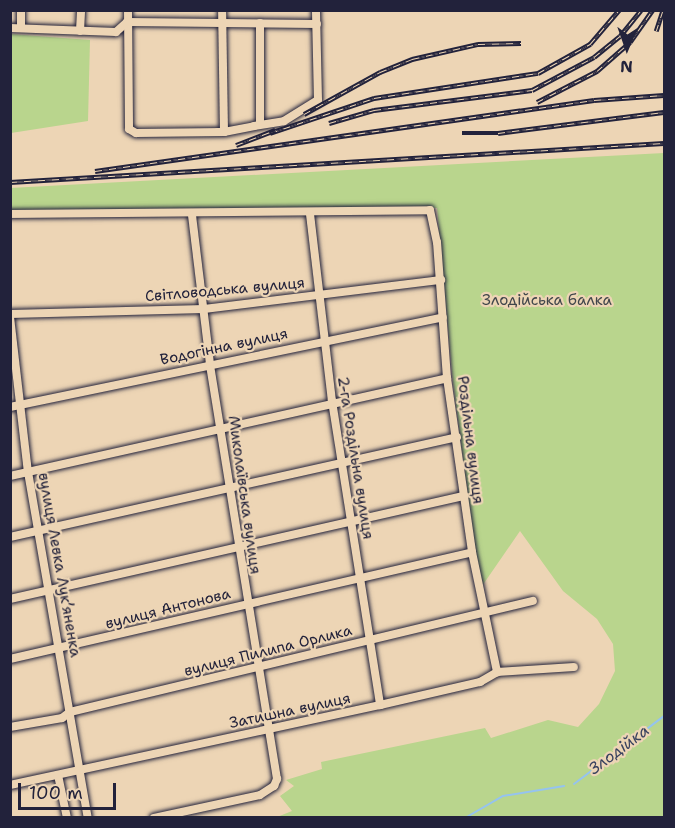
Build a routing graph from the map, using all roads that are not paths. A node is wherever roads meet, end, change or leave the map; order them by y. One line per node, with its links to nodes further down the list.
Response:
1 (21, 10): 13 (street)
2 (81, 10): 14 (street)
3 (128, 10): 7 (street)
4 (166, 10): 8 (street)
5 (222, 10): 9 (street)
6 (316, 10): 11 (street)
7 (128, 22): 8 (street); 14 (street); 16 (street)
8 (165, 22): 9 (street)
9 (222, 22): 10 (street); 16 (street)
10 (260, 23): 11 (street); 15 (street)
11 (317, 24): 15 (street)
12 (10, 28): 13 (street)
13 (21, 28): 14 (street)
14 (80, 31)
15 (260, 122): 16 (street)
16 (224, 132)
17 (10, 214): 19 (street)
18 (310, 214): 19 (street); 20 (street, Роздільна вулиця); 21 (street, 2-га Роздільна вулиця)
19 (192, 215): 22 (street, Миколаївська вулиця)
20 (441, 280): 21 (street, Світловодська вулиця); 24 (street, Роздільна вулиця)
21 (318, 296): 22 (street, Світловодська вулиця); 26 (street, 2-га Роздільна вулиця)
22 (204, 309): 23 (street, Світловодська вулиця); 27 (street, Миколаївська вулиця)
23 (10, 315): 25 (street, вулиця Левка Лукʼяненка)
24 (444, 317): 26 (street, Водогінна вулиця); 28 (street, Роздільна вулиця)
25 (11, 339): 30 (street, вулиця Левка Лукʼяненка)
26 (324, 339): 27 (street, Водогінна вулиця); 29 (street, 2-га Роздільна вулиця)
27 (210, 364): 30 (street, Водогінна вулиця); 31 (street, Миколаївська вулиця)
28 (447, 378): 29 (street); 32 (street, Роздільна вулиця)
29 (332, 401): 31 (street); 33 (street, 2-га Роздільна вулиця)
30 (14, 406): 34 (street, вулиця Левка Лукʼяненка)
31 (221, 427): 34 (street); 36 (street, Миколаївська вулиця)
32 (457, 437): 33 (street); 37 (street, Роздільна вулиця)
33 (342, 464): 36 (street); 38 (street, 2-га Роздільна вулиця)
34 (28, 472): 35 (street); 39 (street, вулиця Левка Лукʼяненка)
35 (10, 476)
36 (230, 486): 39 (street); 41 (street, Миколаївська вулиця)
37 (464, 496): 38 (street); 42 (street, Роздільна вулиця)
38 (352, 519): 41 (street); 43 (street, 2-га Роздільна вулиця)
39 (39, 531): 40 (street); 44 (street, вулиця Левка Лукʼяненка)
40 (10, 537)
41 (238, 546): 44 (street); 47 (street, Миколаївська вулиця)
42 (471, 552): 43 (street, вулиця Антонова); 48 (street, Роздільна вулиця)
43 (360, 579): 47 (street, вулиця Антонова); 49 (street, 2-га Роздільна вулиця)
44 (50, 590): 45 (street); 50 (street, вулиця Левка Лукʼяненка)
45 (10, 599)
46 (533, 601): 48 (street, вулиця Пилипа Орлика)
47 (247, 604): 50 (street, вулиця Антонова); 52 (street, Миколаївська вулиця)
48 (482, 616): 49 (street, вулиця Пилипа Орлика); 54 (street, Роздільна вулиця)
49 (370, 640): 52 (street, вулиця Пилипа Орлика); 55 (street, 2-га Роздільна вулиця)
50 (60, 650): 51 (street, вулиця Антонова); 56 (street, вулиця Левка Лукʼяненка)
51 (10, 659)
52 (257, 667): 56 (street, вулиця Пилипа Орлика); 58 (street, Миколаївська вулиця)
53 (574, 667): 54 (street, Затишна вулиця)
54 (497, 672): 55 (street, Затишна вулиця)
55 (380, 705): 58 (street, Затишна вулиця)
56 (70, 712): 57 (street, вулиця Пилипа Орлика); 59 (street, вулиця Левка Лукʼяненка)
57 (10, 727)
58 (268, 730): 59 (street, Затишна вулиця); 64 (street, Миколаївська вулиця)
59 (79, 771): 60 (street, Затишна вулиця); 63 (street, вулиця Левка Лукʼяненка)
60 (58, 775): 61 (street, Затишна вулиця); 62 (street)
61 (10, 785)
62 (67, 818)
63 (88, 818)
64 (154, 818)

